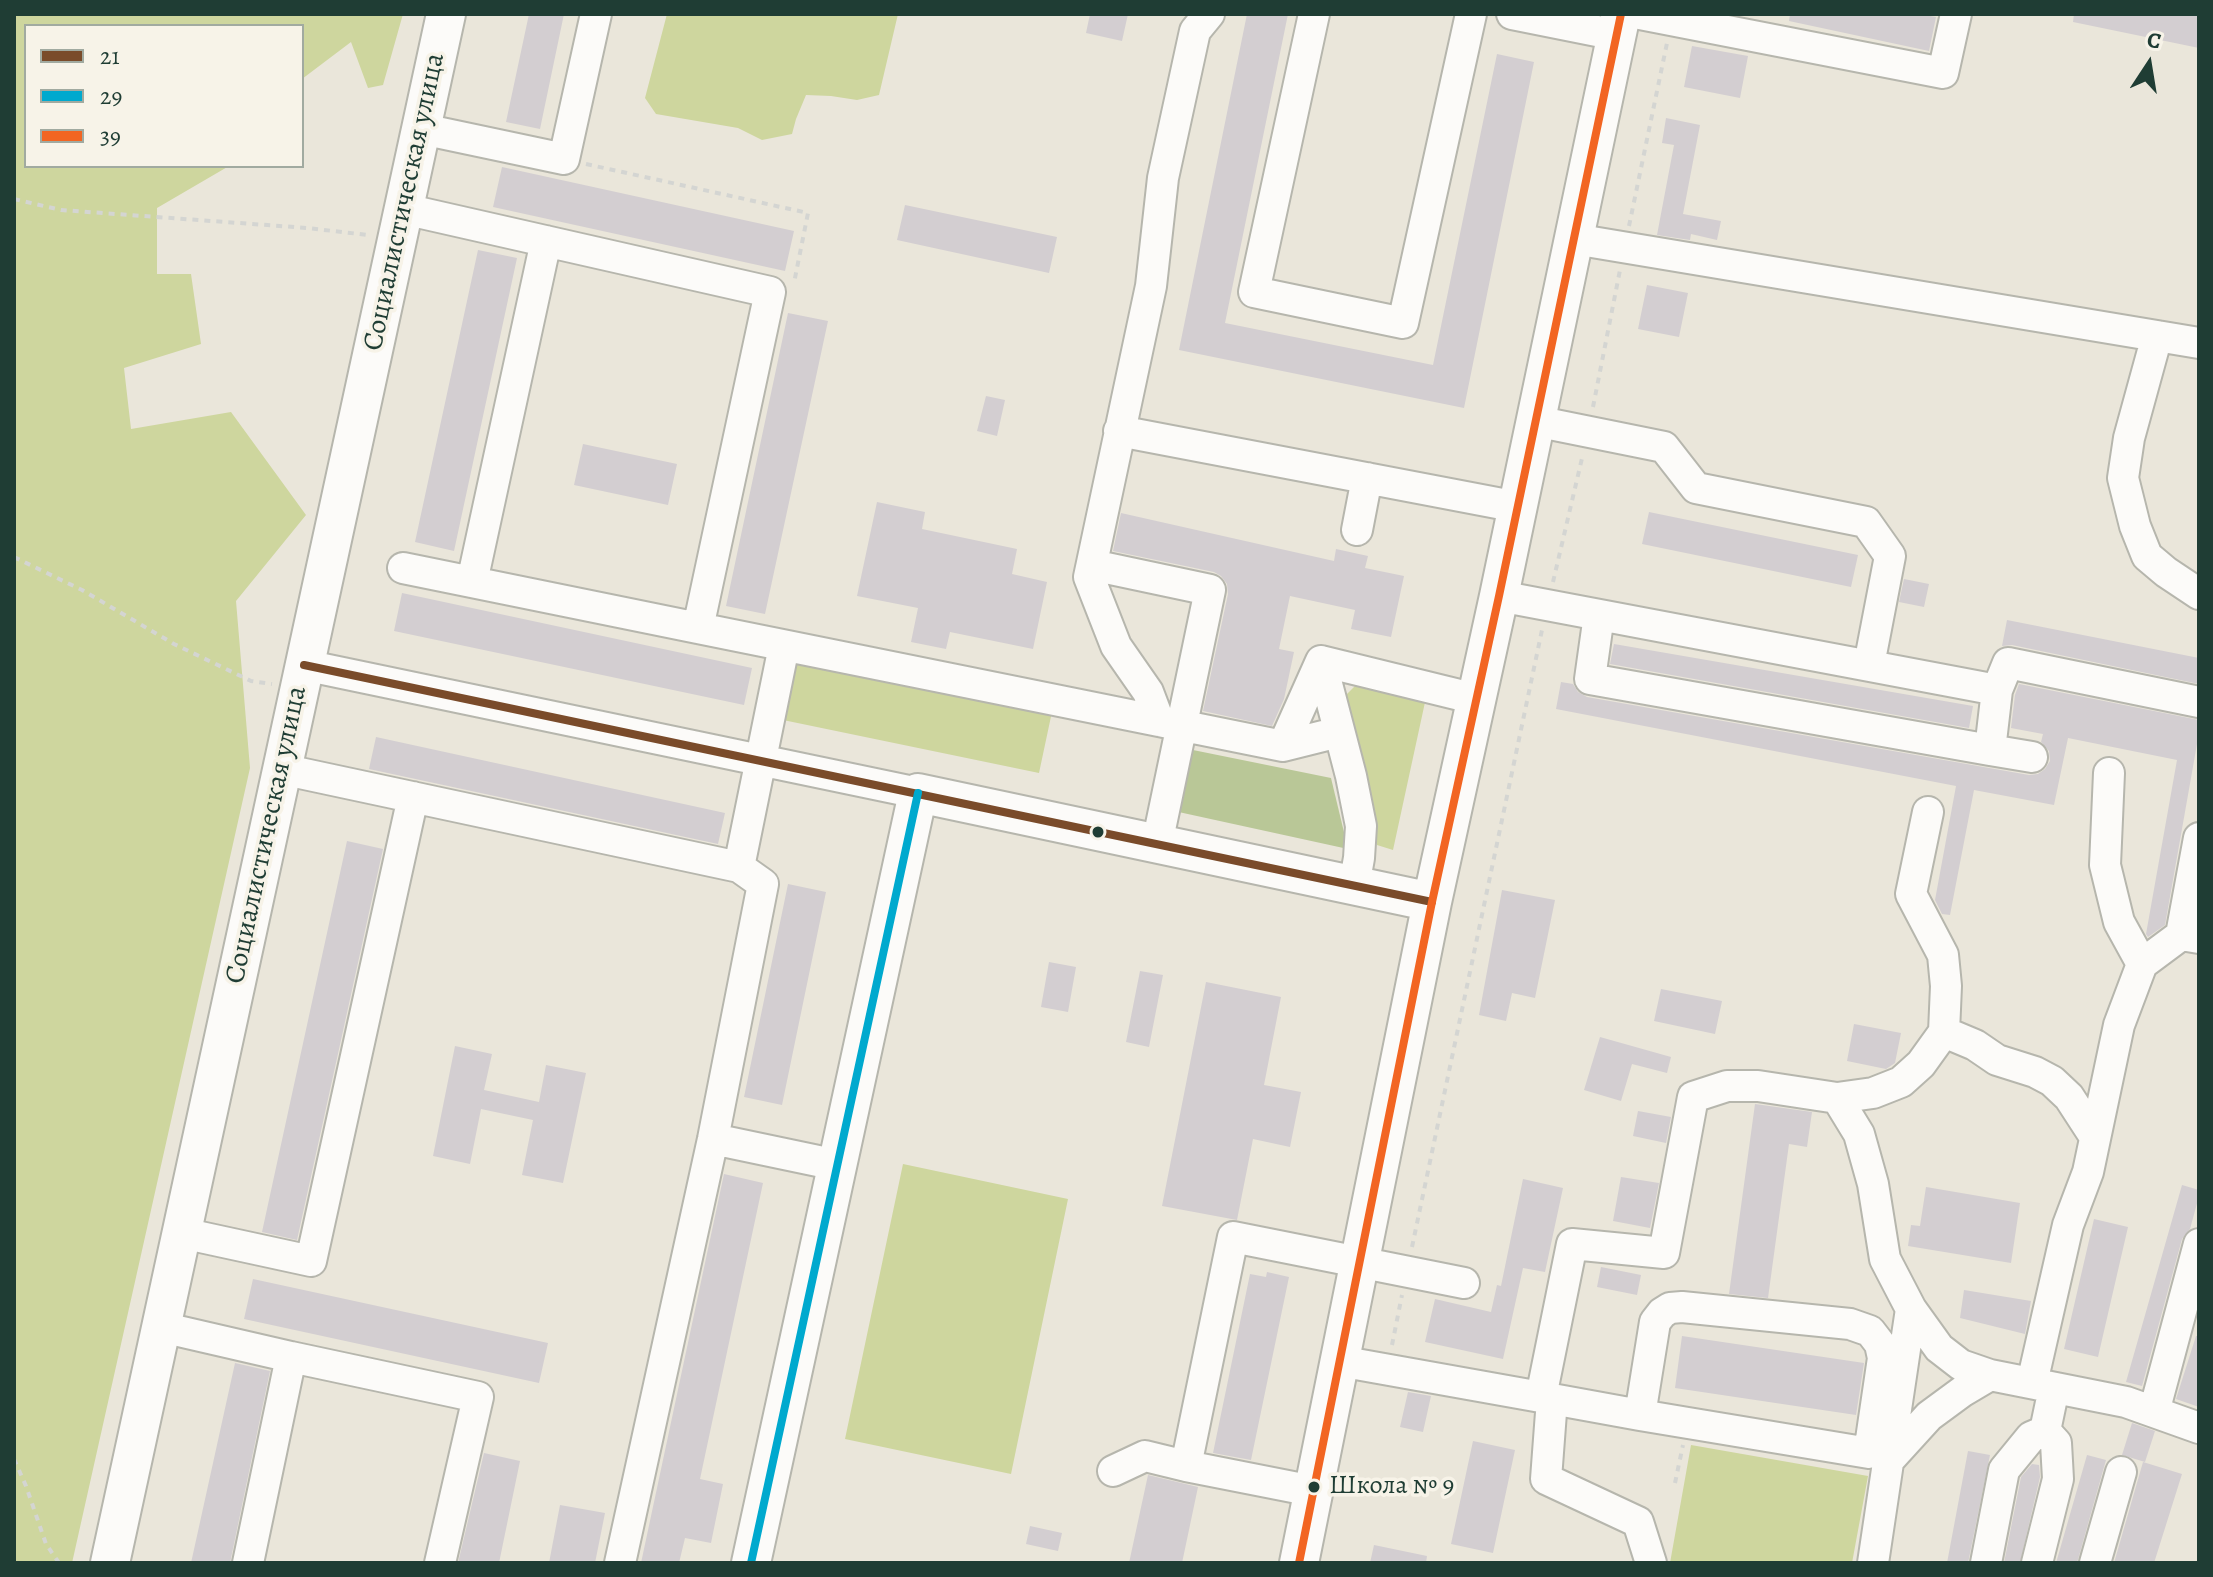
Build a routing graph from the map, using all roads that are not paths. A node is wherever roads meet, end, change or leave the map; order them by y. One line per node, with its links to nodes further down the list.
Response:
1 (446, 14): 9 (main road, Социалистическая улица)
2 (596, 14): 9 (street)
3 (1209, 14): 16 (street)
4 (1314, 14): 5 (street)
5 (1471, 14)
6 (1512, 14): 8 (street)
7 (1956, 14): 8 (street)
8 (1626, 21): 11 (main road)
9 (422, 129): 10 (main road, Социалистическая улица)
10 (401, 224): 12 (street); 30 (main road, Социалистическая улица)
11 (1574, 239): 13 (street); 15 (main road)
12 (546, 241): 22 (street); 26 (street)
13 (2157, 336): 14 (street); 23 (street)
14 (2199, 343)
15 (1535, 421): 18 (main road); 29 (street)
16 (1119, 431): 17 (street); 20 (street)
17 (1367, 478): 18 (street); 19 (street)
18 (1518, 507): 24 (main road)
19 (1357, 530)
20 (1092, 565): 34 (street); 34 (street)
21 (403, 568): 22 (street)
22 (472, 582): 26 (street)
23 (2199, 594)
24 (1499, 596): 25 (street); 32 (main road)
25 (1599, 615): 29 (street); 37 (street)
26 (698, 628): 27 (street)
27 (784, 646): 34 (street); 39 (street)
28 (1321, 661): 32 (street); 35 (street); 36 (street)
29 (1869, 665): 31 (street)
30 (301, 677): 39 (street); 40 (main road, Социалистическая улица)
31 (1997, 690): 33 (street); 37 (street)
32 (1476, 699): 49 (main road)
33 (2199, 702)
34 (1170, 723): 36 (street); 46 (street)
35 (1339, 732): 36 (street); 48 (street)
36 (1283, 746)
37 (1990, 750): 38 (street)
38 (2032, 757)
39 (761, 761): 42 (street); 47 (street)
40 (281, 769): 43 (street); 57 (main road, Социалистическая улица)
41 (2109, 773): 51 (street)
42 (918, 793): 46 (main road); 56 (main road)
43 (413, 797): 47 (street); 57 (street)
44 (1928, 812): 52 (street)
45 (2199, 838): 50 (street)
46 (1157, 844): 48 (main road)
47 (739, 867): 55 (street)
48 (1354, 886): 49 (main road)
49 (1432, 902): 59 (main road)
50 (2190, 936): 51 (street)
51 (2142, 964): 54 (street)
52 (1944, 1032): 53 (street); 54 (street)
53 (1837, 1098): 61 (street); 67 (street)
54 (2095, 1137): 66 (street)
55 (713, 1139): 56 (street); 80 (street)
56 (837, 1165): 81 (main road)
57 (182, 1233): 62 (main road, Социалистическая улица)
58 (2199, 1244): 68 (street)
59 (1359, 1262): 60 (street); 64 (main road); 73 (street)
60 (1464, 1283)
61 (1911, 1309): 65 (street); 72 (street)
62 (161, 1327): 63 (street); 77 (main road, Социалистическая улица)
63 (291, 1357): 78 (street); 79 (street)
64 (1339, 1361): 67 (street); 76 (main road)
65 (1990, 1375): 66 (street); 72 (street)
66 (2043, 1386): 68 (street); 71 (street)
67 (1547, 1398): 69 (street); 83 (street)
68 (2154, 1412): 70 (street)
69 (1640, 1415): 69 (street)
70 (2199, 1428)
71 (2045, 1431): 85 (street); 86 (street)
72 (1888, 1461): 84 (street)
73 (1186, 1466): 74 (street); 76 (street)
74 (1113, 1471)
75 (2121, 1472): 87 (street)
76 (1313, 1491): 82 (main road)
77 (110, 1563)
78 (248, 1563)
79 (440, 1563)
80 (620, 1563)
81 (751, 1563)
82 (1299, 1563)
83 (1651, 1563)
84 (1873, 1563)
85 (1986, 1563)
86 (2037, 1563)
87 (2095, 1563)

